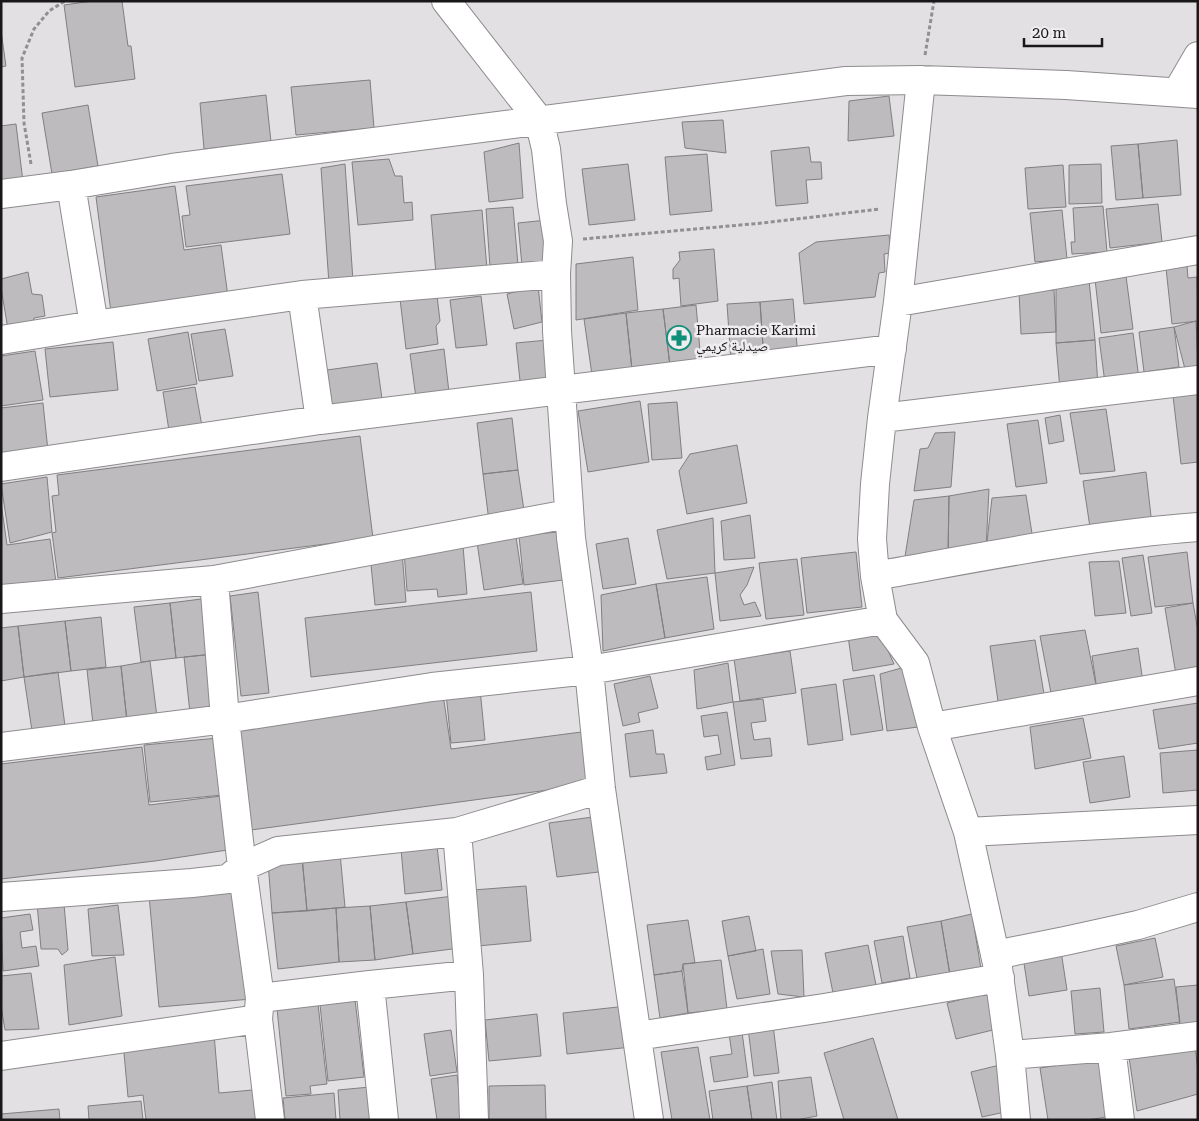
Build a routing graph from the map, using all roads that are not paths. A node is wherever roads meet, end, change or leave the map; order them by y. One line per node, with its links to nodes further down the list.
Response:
1 (446, 1): 5 (street)
2 (1198, 56): 4 (street)
3 (921, 80): 4 (street); 5 (street); 11 (street)
4 (1188, 93)
5 (539, 120): 6 (street); 9 (street)
6 (71, 185): 7 (street); 12 (street)
7 (1, 194)
8 (1198, 250): 11 (street)
9 (556, 274): 10 (street); 16 (street)
10 (302, 295): 12 (street); 18 (street)
11 (898, 302): 14 (street)
12 (94, 325): 13 (street)
13 (1, 340)
14 (892, 350): 16 (street); 17 (street)
15 (1198, 380): 17 (street)
16 (562, 391): 18 (street); 20 (street)
17 (882, 418): 22 (street)
18 (320, 420): 19 (street)
19 (1, 467)
20 (568, 514): 23 (street); 26 (street)
21 (1198, 527): 22 (street)
22 (875, 576): 25 (street)
23 (214, 580): 24 (street); 28 (street)
24 (1, 599)
25 (883, 620): 26 (street); 29 (street)
26 (589, 670): 28 (street); 31 (street)
27 (1198, 681): 29 (street)
28 (225, 719): 30 (street); 35 (street)
29 (932, 726): 34 (street)
30 (1, 747)
31 (601, 789): 33 (street); 42 (street)
32 (1198, 820): 34 (street)
33 (457, 832): 35 (street); 39 (street)
34 (968, 832): 38 (street)
35 (242, 867): 36 (street); 41 (street)
36 (1, 897)
37 (1198, 907): 38 (street)
38 (997, 966): 42 (street); 45 (street)
39 (469, 976): 40 (street); 49 (street)
40 (370, 985): 41 (street); 48 (street)
41 (259, 1008): 46 (street); 47 (street)
42 (637, 1036): 50 (street)
43 (1198, 1036): 44 (street)
44 (1111, 1047): 45 (street); 52 (street)
45 (1010, 1055): 51 (street)
46 (1, 1056)
47 (270, 1120)
48 (384, 1120)
49 (474, 1120)
50 (649, 1120)
51 (1016, 1120)
52 (1120, 1120)

